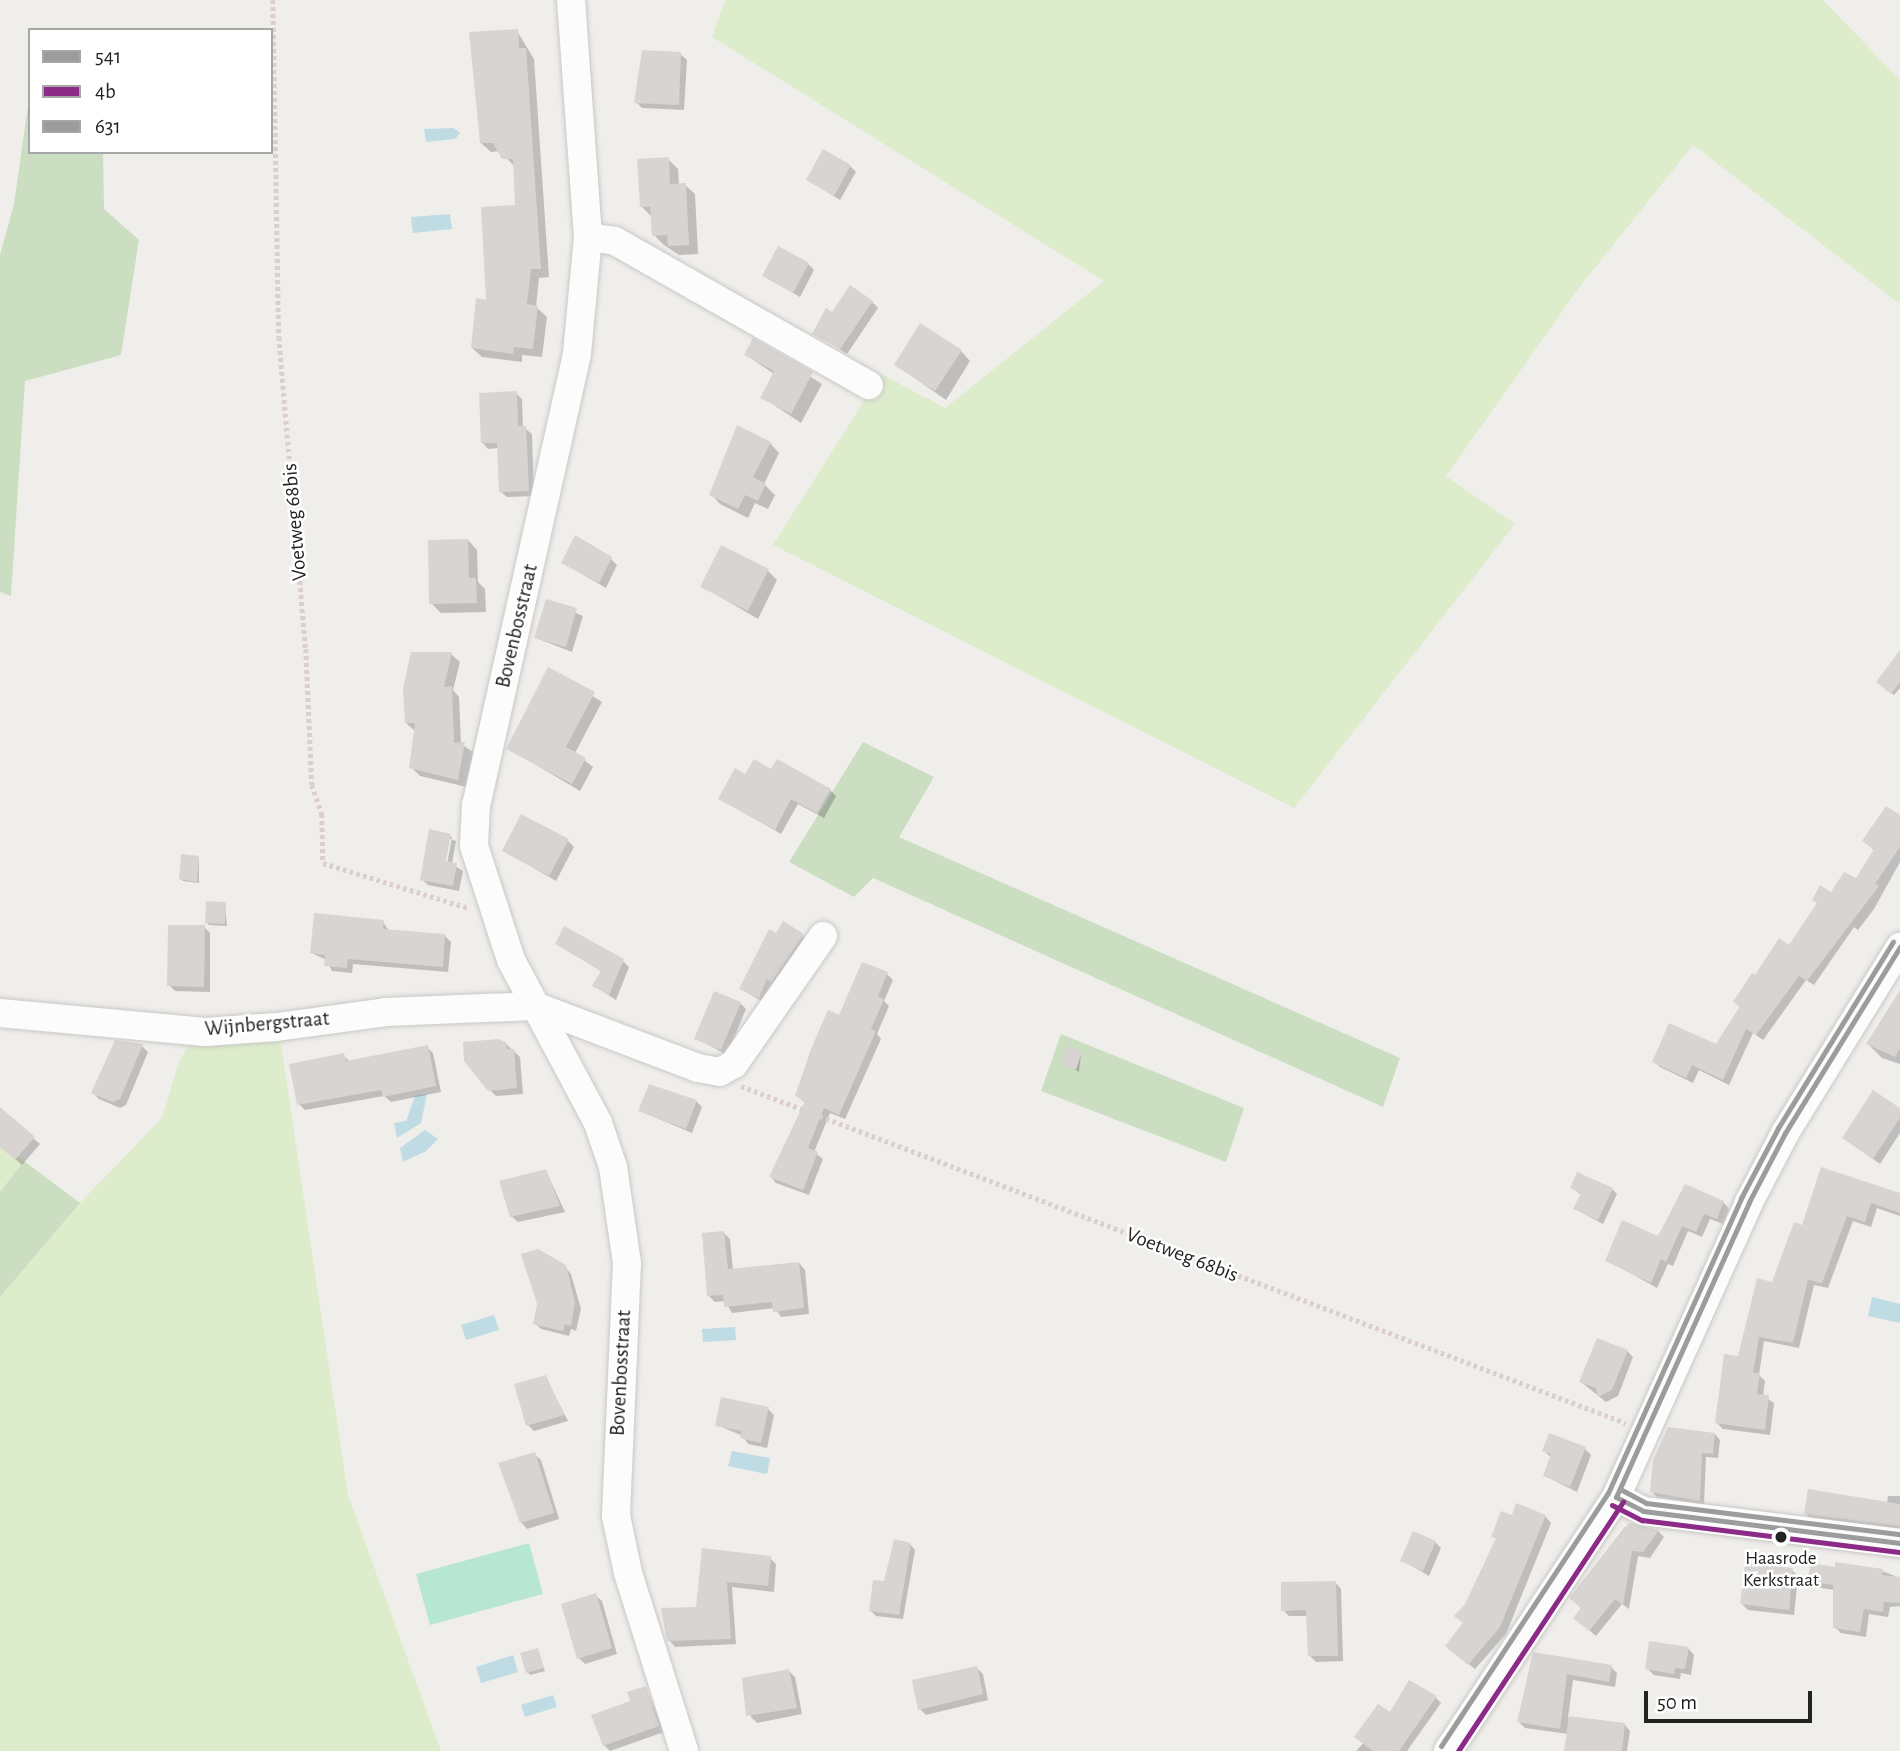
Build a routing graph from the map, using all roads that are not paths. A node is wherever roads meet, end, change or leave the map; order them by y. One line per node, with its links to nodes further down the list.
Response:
1 (571, 0): 2 (street, Bovenbosstraat)
2 (587, 237): 3 (street); 6 (street, Bovenbosstraat)
3 (869, 386)
4 (823, 936): 6 (street)
5 (1900, 947): 8 (street)
6 (535, 1006): 7 (street, Wijnbergstraat); 10 (street, Bovenbosstraat)
7 (0, 1013)
8 (1616, 1497): 9 (street); 11 (street)
9 (1900, 1543)
10 (684, 1751)
11 (1448, 1751)

